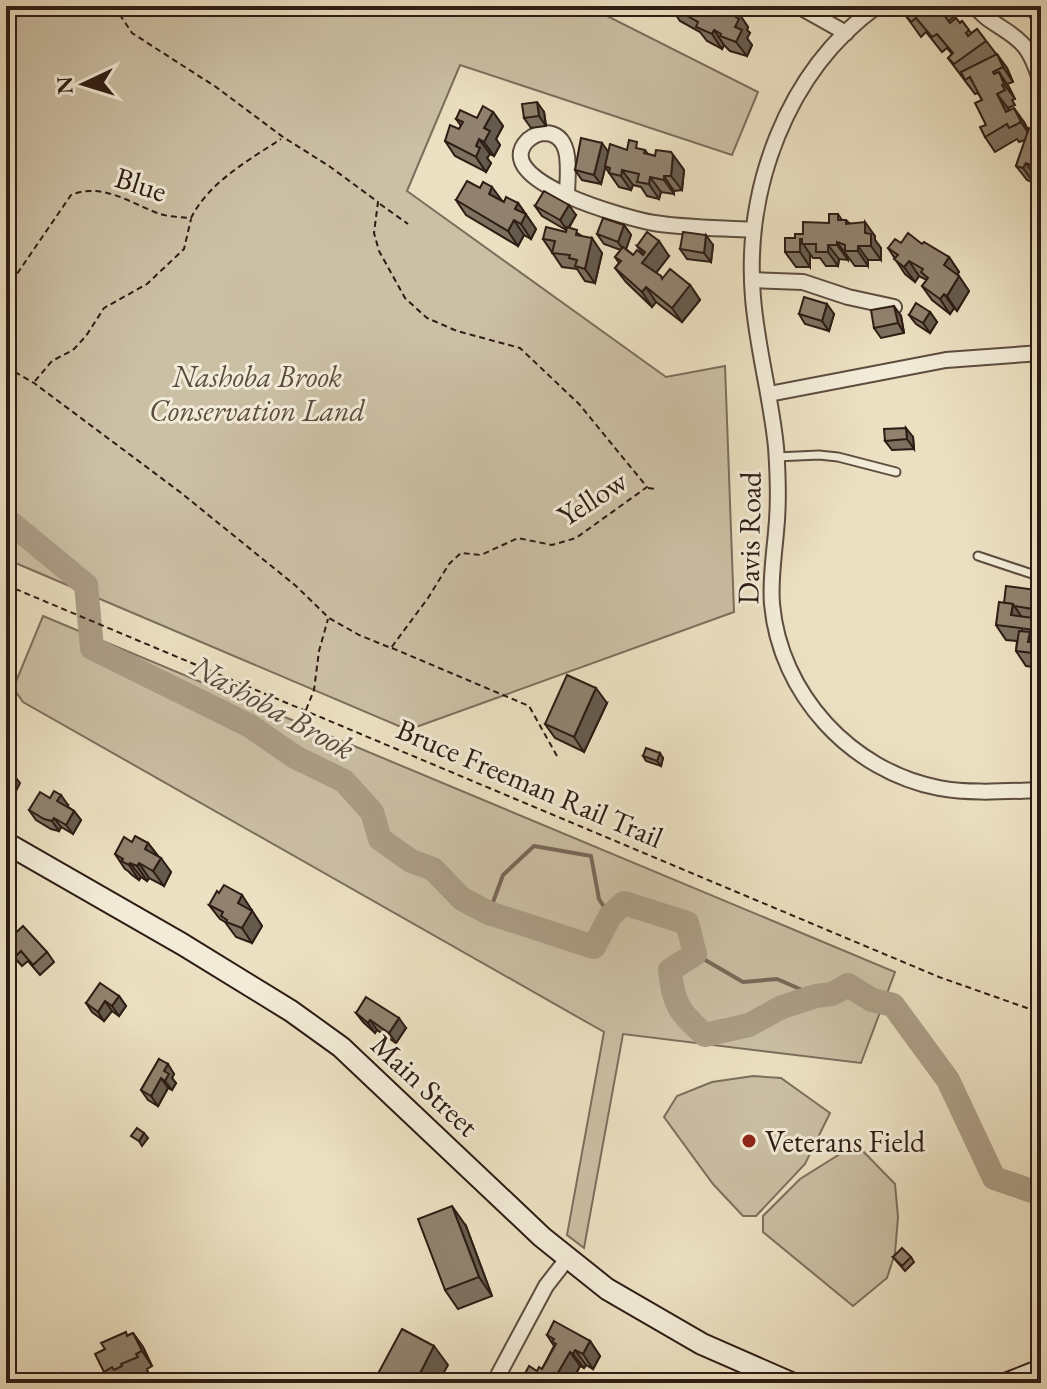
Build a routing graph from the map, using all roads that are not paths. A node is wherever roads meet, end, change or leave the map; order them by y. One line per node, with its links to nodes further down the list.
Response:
1 (798, 6): 4 (street)
2 (877, 6): 4 (street, Davis Road)
3 (975, 6): 5 (street)
4 (846, 33): 7 (street, Davis Road)
5 (1041, 82)
6 (567, 195): 7 (street)
7 (753, 230): 8 (street, Davis Road)
8 (752, 280): 9 (street); 11 (street, Davis Road)
9 (894, 307)
10 (1041, 353): 11 (street)
11 (769, 394): 12 (street, Davis Road)
12 (776, 457): 13 (lane); 16 (street, Davis Road)
13 (896, 472)
14 (978, 556): 15 (lane)
15 (1041, 577)
16 (1041, 790)
17 (6, 843): 18 (main road, Main Street)
18 (567, 1259): 19 (street); 20 (main road, Main Street)
19 (494, 1383)
20 (791, 1383)

